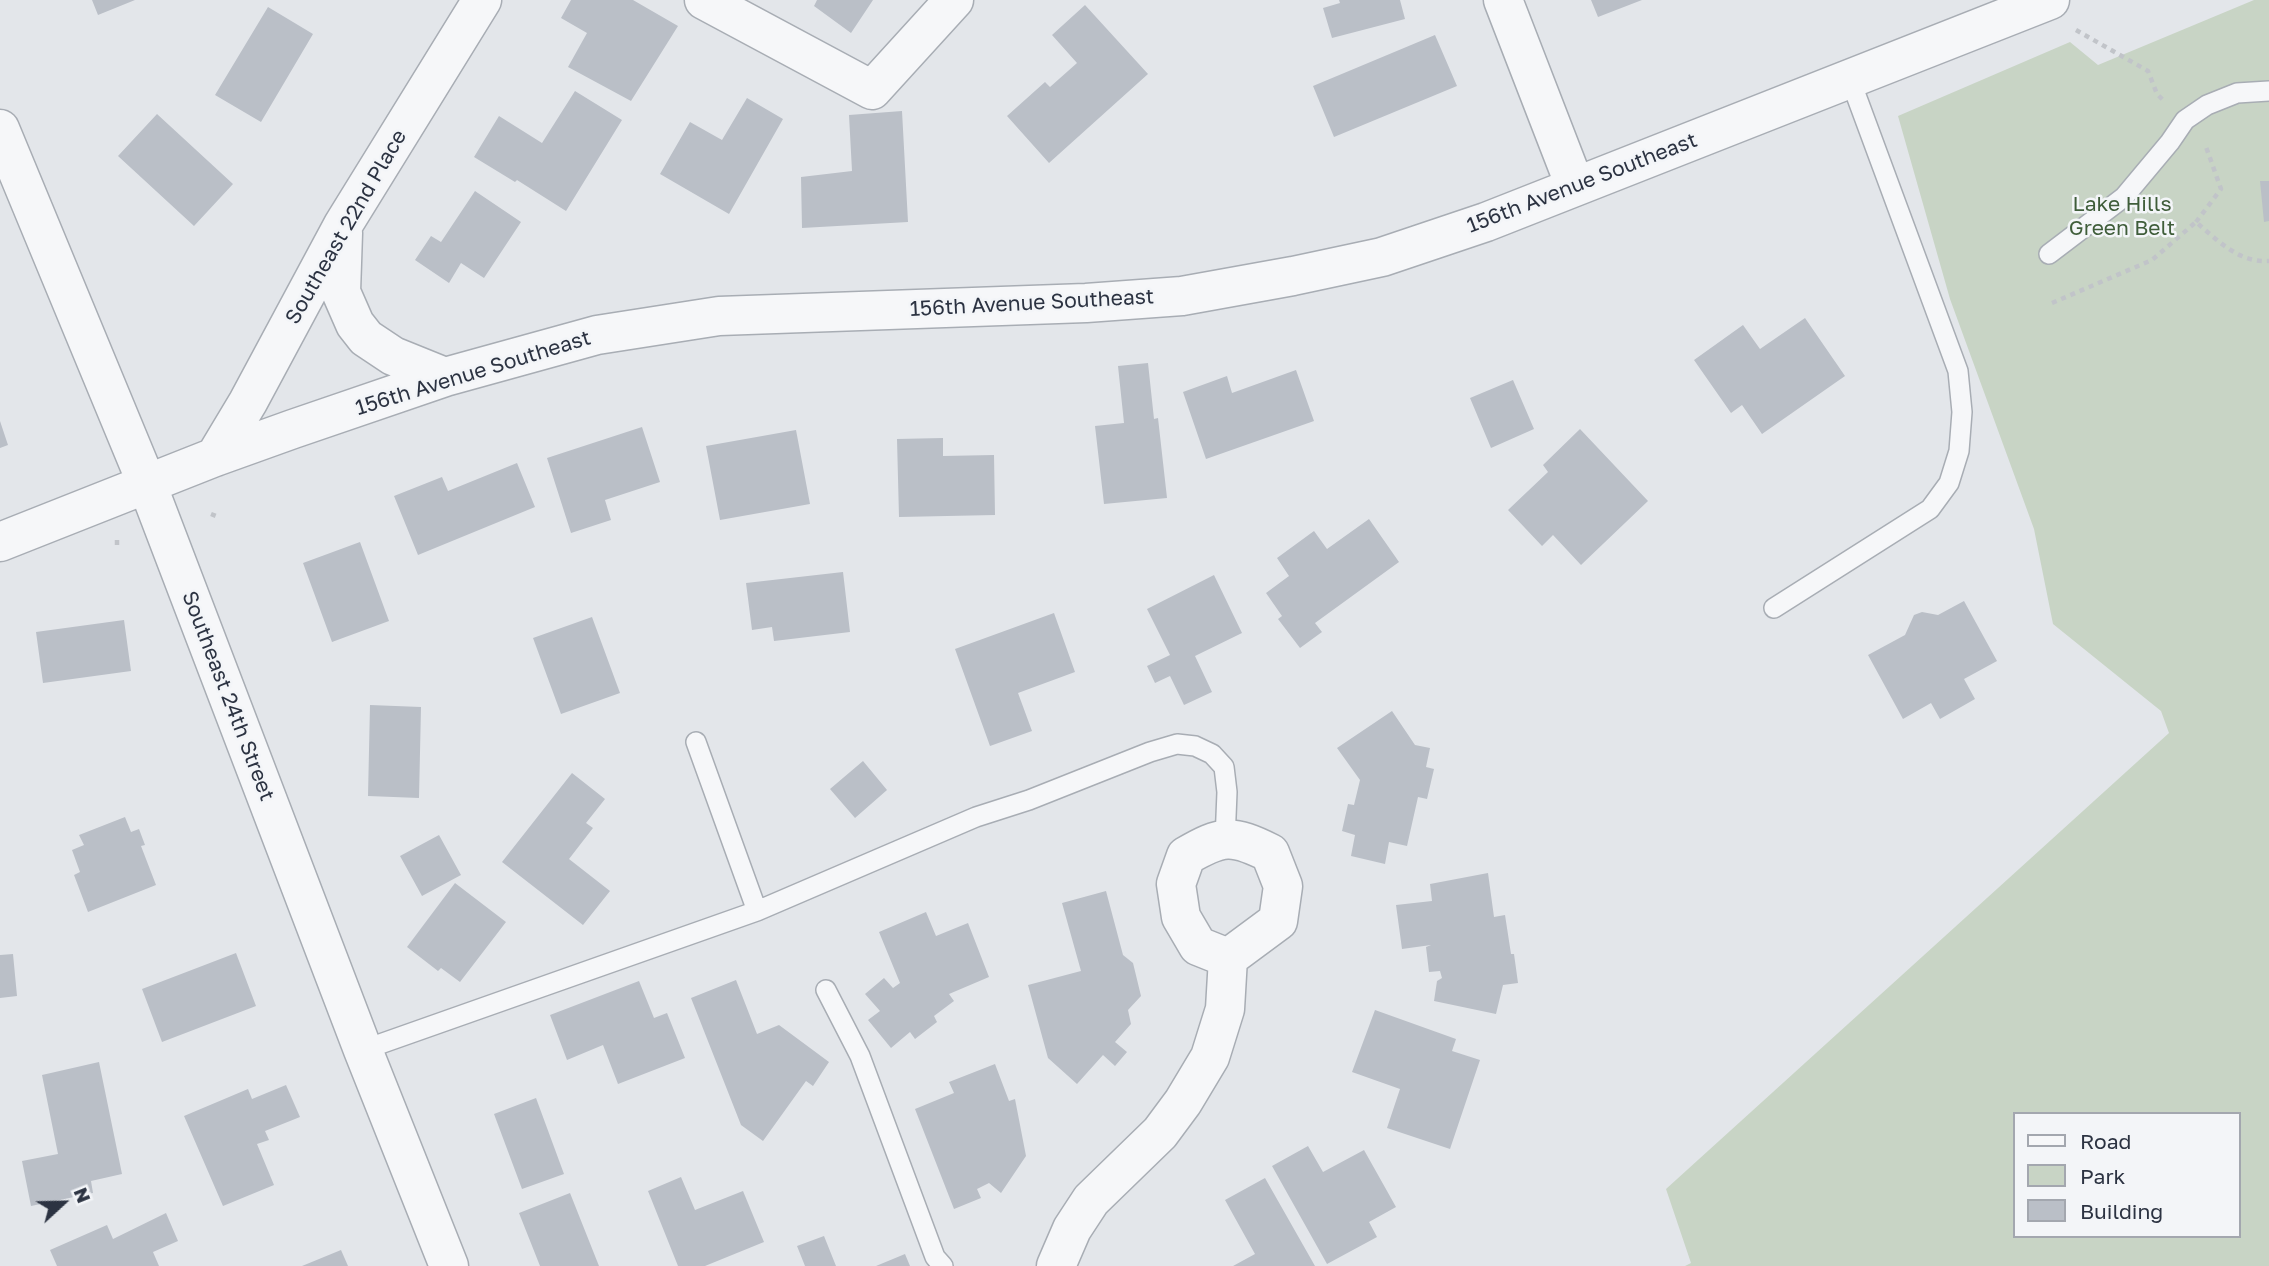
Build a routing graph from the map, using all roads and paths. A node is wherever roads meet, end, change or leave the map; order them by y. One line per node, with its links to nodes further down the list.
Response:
1 (482, 0): 10 (street, Southeast 22nd Place)
2 (704, 0): 3 (street)
3 (954, 0)
4 (1503, 0): 9 (street)
5 (2050, 0): 6 (street, 156th Avenue Southeast)
6 (1850, 79): 9 (street, 156th Avenue Southeast); 20 (lane)
7 (2269, 91): 11 (lane)
8 (0, 129): 16 (street, Southeast 24th Street)
9 (1575, 187): 14 (street, 156th Avenue Southeast)
10 (343, 225): 14 (street); 15 (street, Southeast 22nd Place)
11 (2049, 254)
12 (2269, 261): 13 (path)
13 (2052, 303)
14 (445, 377): 15 (street, 156th Avenue Southeast)
15 (215, 457): 16 (street, 156th Avenue Southeast)
16 (147, 484): 18 (street, 156th Avenue Southeast); 26 (street, Southeast 24th Street)
17 (117, 540): 19 (path)
18 (0, 542)
19 (117, 547)
20 (1774, 608)
21 (696, 742): 23 (lane)
22 (1225, 841): 23 (lane); 24 (street); 24 (street)
23 (757, 911): 26 (lane)
24 (1228, 958): 29 (street)
25 (826, 990): 28 (lane)
26 (363, 1050): 27 (street, Southeast 24th Street)
27 (449, 1266)
28 (943, 1266)
29 (1056, 1266)

